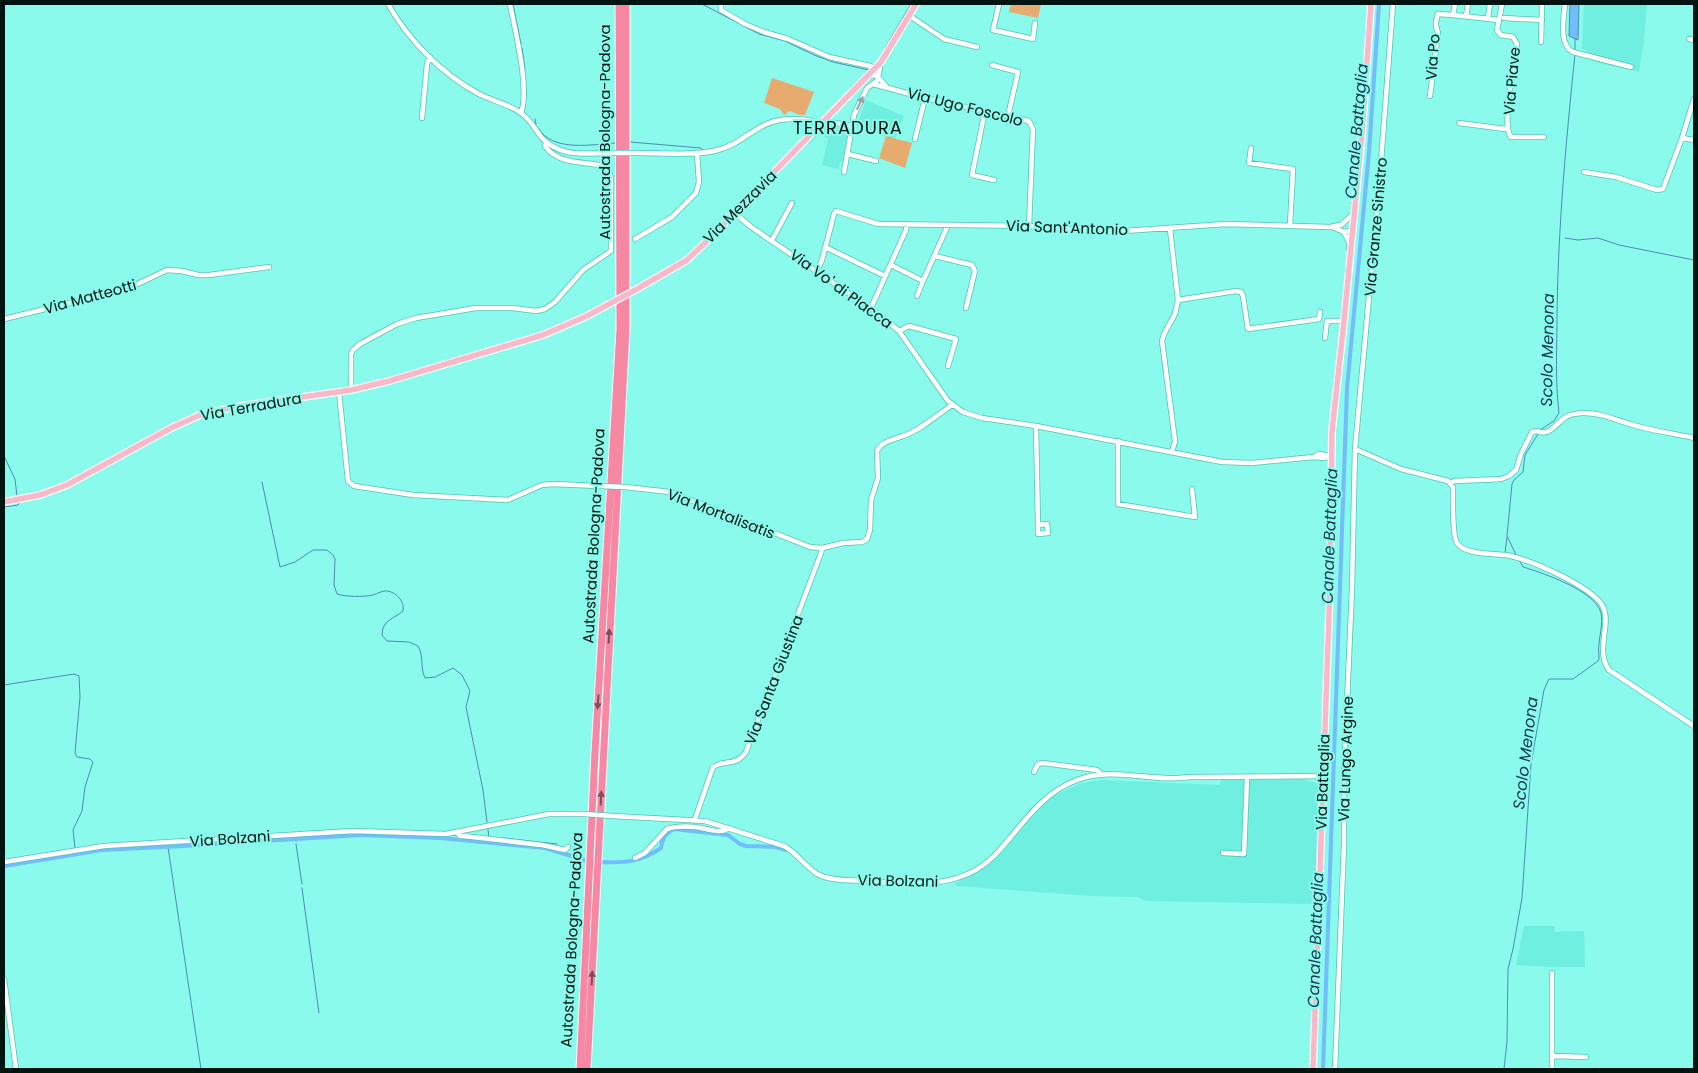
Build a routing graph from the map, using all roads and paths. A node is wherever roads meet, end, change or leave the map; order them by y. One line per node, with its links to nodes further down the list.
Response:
1 (388, 4): 25 (street)
2 (510, 4): 38 (street)
3 (619, 4): 124 (highway, Autostrada Bologna-Padova, one-way to 124)
4 (626, 4): 125 (highway, Autostrada Bologna-Padova, one-way to 4)
5 (721, 4): 29 (street)
6 (916, 4): 17 (main road, Via Mezzavia)
7 (999, 4): 22 (street)
8 (1371, 4): 59 (main road, Via Battaglia)
9 (1393, 4): 97 (street, Via Granze Sinistro)
10 (1455, 4): 16 (street, Via Po)
11 (1468, 4): 18 (street)
12 (1490, 4): 19 (street)
13 (1502, 4): 20 (street)
14 (1542, 4): 21 (street)
15 (1565, 4): 28 (street)
16 (1453, 15): 18 (street); 34 (street, Via Po)
17 (910, 16): 24 (street); 26 (main road, Via Mezzavia)
18 (1466, 16): 19 (street)
19 (1488, 18): 20 (street)
20 (1502, 19): 21 (street); 44 (street, Via Piave)
21 (1542, 20): 23 (street)
22 (1035, 23)
23 (1541, 42)
24 (977, 47)
25 (430, 57): 38 (street); 40 (street)
26 (881, 62): 29 (main road, Via Mezzavia); 31 (street)
27 (992, 65): 39 (street)
28 (1632, 67)
29 (875, 69): 30 (main road, Via Mezzavia)
30 (868, 76): 31 (street); 41 (main road, Via Mezzavia)
31 (878, 78): 32 (street); 33 (street)
32 (873, 84): 33 (street, Via Ugo Foscolo); 43 (street, one-way to 32)
33 (887, 87): 35 (street, Via Ugo Foscolo)
34 (1430, 96)
35 (925, 98): 37 (street, Via Ugo Foscolo); 47 (street)
36 (1694, 100): 46 (street)
37 (984, 111): 39 (street, Via Ugo Foscolo); 56 (street)
38 (521, 113): 49 (street)
39 (1008, 116): 63 (street, Via Ugo Foscolo)
40 (422, 118)
41 (822, 123): 43 (street); 51 (street); 58 (main road, Via Mezzavia)
42 (1459, 123): 44 (street)
43 (852, 126): 52 (street)
44 (1508, 128): 45 (street, Via Piave)
45 (1544, 137)
46 (1682, 138): 48 (street); 55 (street)
47 (915, 139)
48 (1694, 140)
49 (546, 143): 51 (street, bridge); 90 (street)
50 (1251, 148): 64 (street)
51 (697, 153): 69 (street)
52 (848, 154): 53 (street); 54 (street)
53 (876, 161)
54 (844, 172)
55 (1584, 172)
56 (994, 180)
57 (792, 203): 70 (street)
58 (735, 213): 70 (street, Via Vo' di Placca); 88 (main road, Via Mezzavia, bridge)
59 (1354, 213): 62 (street); 67 (main road, Via Battaglia)
60 (907, 224): 61 (street, Via Sant'Antonio); 71 (street, Via Sant'Antonio); 74 (street)
61 (948, 225): 63 (street, Via Sant'Antonio); 73 (street)
62 (1341, 225): 65 (street, Via Sant'Antonio); 67 (street)
63 (1029, 226): 66 (street, Via Sant'Antonio)
64 (1290, 226): 65 (street, Via Sant'Antonio); 66 (street, Via Sant'Antonio)
65 (1330, 227): 68 (street, Via Sant'Antonio)
66 (1170, 228): 80 (street)
67 (1352, 230): 68 (street); 72 (main road, Via Battaglia)
68 (1344, 232): 72 (street)
69 (635, 239)
70 (772, 240): 76 (street, Via Vo' di Placca)
71 (825, 247): 76 (street); 77 (street)
72 (1350, 253): 85 (main road, Via Battaglia)
73 (935, 256): 78 (street); 82 (street)
74 (891, 265): 77 (street); 78 (street)
75 (269, 267): 84 (street, Via Matteotti)
76 (816, 271): 81 (street, Via Vo' di Placca)
77 (885, 276): 81 (street)
78 (923, 281): 79 (street)
79 (917, 296)
80 (1178, 300): 83 (street); 98 (street)
81 (871, 308): 86 (street, Via Vo' di Placca)
82 (966, 308)
83 (1320, 312)
84 (4, 319)
85 (1344, 320): 87 (street); 96 (main road, Via Battaglia)
86 (899, 332): 89 (street); 92 (street, Via Vo' di Placca)
87 (1325, 338)
88 (512, 345): 90 (main road, Via Terradura)
89 (948, 366)
90 (351, 390): 91 (main road, Via Terradura)
91 (339, 392): 104 (main road, Via Terradura); 106 (street, Via Mortalisatis, bridge)
92 (950, 403): 93 (street, Via Vo' di Placca); 106 (street, Via Mortalisatis)
93 (1036, 426): 95 (street, Via Vo' di Placca); 105 (street)
94 (1694, 438): 102 (street)
95 (1118, 442): 98 (street, Via Vo' di Placca); 103 (street)
96 (1332, 444): 99 (street); 100 (main road, Via Battaglia)
97 (1355, 450): 102 (street); 127 (street, Via Lungo Argine)
98 (1172, 452): 99 (street, Via Vo' di Placca)
99 (1318, 456): 100 (street, Via Vo' di Placca); 101 (street)
100 (1331, 456): 101 (main road, Via Battaglia)
101 (1331, 470): 110 (main road, Via Battaglia)
102 (1451, 484): 107 (street)
103 (1192, 489)
104 (4, 502)
105 (1038, 525)
106 (822, 548): 112 (street, Via Santa Giustina)
107 (1694, 726)
108 (1034, 772): 109 (street, Via Bolzani)
109 (1101, 774): 111 (street, Via Bolzani); 113 (street, Via Bolzani)
110 (1323, 776): 111 (street, Via Bolzani); 126 (main road, Via Battaglia)
111 (1247, 778): 116 (street)
112 (695, 819): 113 (street, Via Bolzani); 114 (street, Via Bolzani, bridge)
113 (729, 828): 117 (street, Via Bolzani)
114 (457, 832): 115 (street, Via Bolzani); 118 (street, Via Bolzani)
115 (568, 847)
116 (1223, 853)
117 (634, 858)
118 (4, 862)
119 (1552, 973): 121 (street)
120 (4, 979): 123 (street)
121 (1552, 1056): 122 (street); 128 (street)
122 (1586, 1057)
123 (16, 1069)
124 (580, 1069)
125 (589, 1069)
126 (1313, 1069)
127 (1335, 1069)
128 (1552, 1069)

